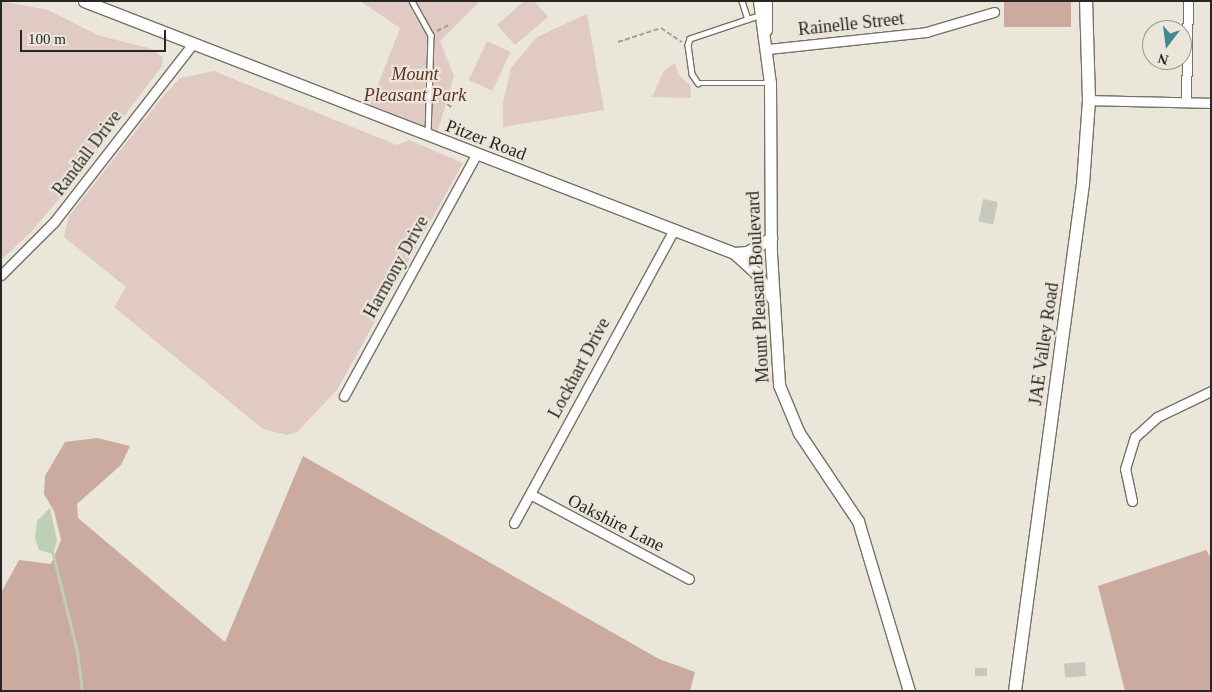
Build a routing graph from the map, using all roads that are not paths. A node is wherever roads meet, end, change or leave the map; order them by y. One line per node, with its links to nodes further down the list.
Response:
1 (84, 1): 12 (street, Pitzer Road)
2 (742, 1): 10 (lane)
3 (759, 1): 9 (street)
4 (767, 1): 11 (street, Mount Pleasant Boulevard)
5 (1086, 1): 15 (main road, JAE Valley Road)
6 (1188, 1): 16 (street)
7 (411, 2): 18 (lane)
8 (994, 12): 13 (street, Rainelle Street)
9 (762, 14): 10 (lane); 11 (street)
10 (748, 19): 14 (lane)
11 (767, 35): 13 (street, Mount Pleasant Boulevard)
12 (192, 45): 18 (street, Pitzer Road); 23 (street, Randall Drive)
13 (768, 48): 14 (street, Mount Pleasant Boulevard)
14 (770, 83): 21 (street, Mount Pleasant Boulevard)
15 (1089, 100): 16 (street); 32 (main road, JAE Valley Road)
16 (1186, 102): 17 (street)
17 (1211, 102)
18 (428, 136): 19 (street, Pitzer Road)
19 (476, 155): 20 (street, Pitzer Road); 26 (street, Harmony Drive)
20 (674, 229): 22 (street, Pitzer Road); 27 (street, Lockhart Drive)
21 (771, 238): 22 (street); 24 (street, Mount Pleasant Boulevard)
22 (734, 253): 24 (street, Pitzer Road)
23 (1, 275)
24 (774, 300): 31 (street, Mount Pleasant Boulevard)
25 (1211, 391): 28 (street)
26 (344, 396)
27 (530, 494): 29 (street, Lockhart Drive); 30 (street, Oakshire Lane)
28 (1132, 501)
29 (514, 523)
30 (689, 579)
31 (909, 691)
32 (1015, 691)

